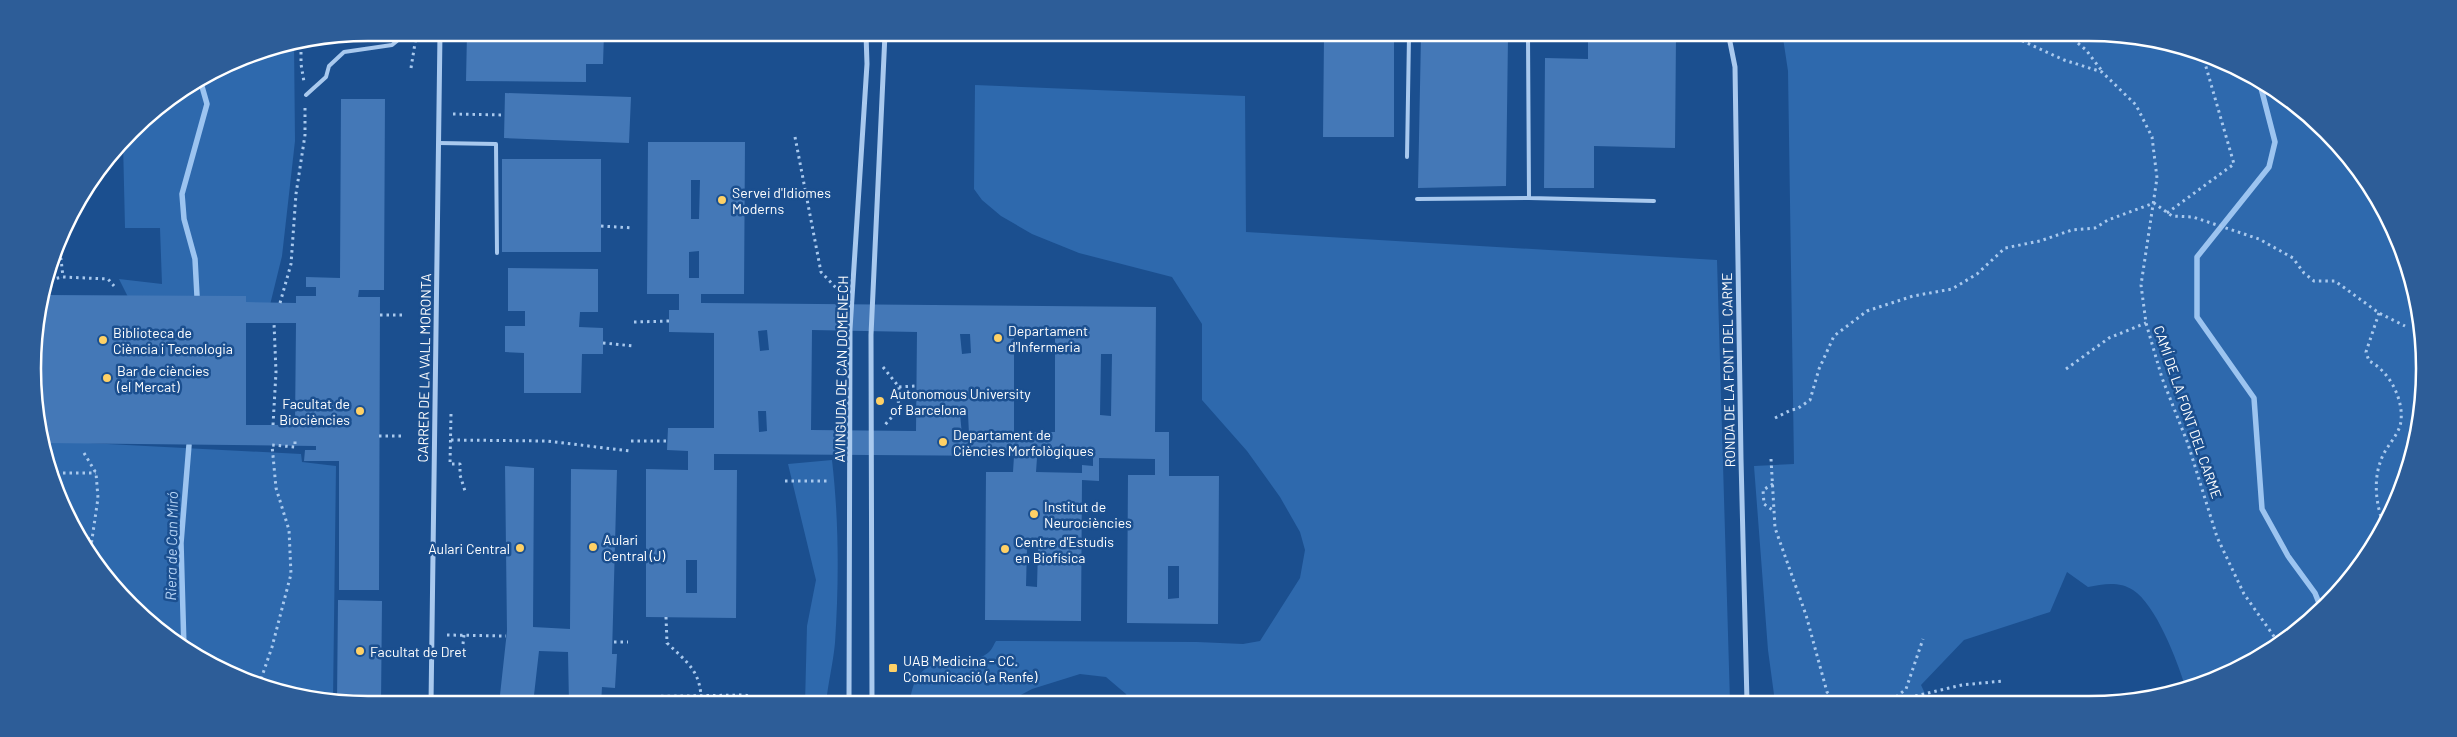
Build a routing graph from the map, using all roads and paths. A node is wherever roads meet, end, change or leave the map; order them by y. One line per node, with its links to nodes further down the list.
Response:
1 (397, 41): 15 (lane)
2 (415, 41): 13 (path)
3 (440, 41): 19 (street, CARRER DE LA VALL MORONTA)
4 (866, 41): 86 (street, AVINGUDA DE CAN DOMENECH)
5 (885, 41): 87 (street)
6 (1409, 41): 20 (lane)
7 (1528, 41): 21 (lane)
8 (1730, 41): 88 (street, RONDA DE LA FONT DEL CARME)
9 (2023, 41): 14 (path, CAMÍ DE LA FONT DEL CARME)
10 (2075, 41): 14 (path, CAMÍ DE LA FONT DEL CARME)
11 (301, 49): 15 (path)
12 (2205, 63): 25 (path)
13 (411, 68)
14 (2102, 72): 24 (path, CAMÍ DE LA FONT DEL CARME)
15 (306, 95): 34 (path)
16 (453, 114): 17 (path)
17 (505, 115)
18 (795, 137): 33 (path)
19 (439, 143): 28 (lane); 83 (street, CARRER DE LA VALL MORONTA)
20 (1407, 157)
21 (1529, 198): 22 (lane); 23 (lane)
22 (1417, 199)
23 (1654, 201)
24 (2154, 203): 25 (path); 41 (path, CAMÍ DE LA FONT DEL CARME); 50 (path)
25 (2167, 213): 35 (path)
26 (601, 226): 27 (path)
27 (633, 228)
28 (498, 253)
29 (60, 259): 30 (path)
30 (63, 277): 31 (path); 32 (path)
31 (54, 280)
32 (114, 286)
33 (839, 291)
34 (280, 303)
35 (2378, 313): 42 (path); 69 (path)
36 (380, 315): 37 (path)
37 (404, 315)
38 (670, 320): 39 (path)
39 (634, 322)
40 (274, 323): 51 (path)
41 (2146, 323): 46 (path); 76 (path, CAMÍ DE LA FONT DEL CARME)
42 (2405, 326)
43 (603, 343): 44 (path)
44 (634, 346)
45 (883, 367): 48 (path)
46 (2066, 369)
47 (916, 386): 48 (path)
48 (899, 387): 52 (path)
49 (451, 414): 56 (path)
50 (1775, 418)
51 (273, 425)
52 (883, 428)
53 (379, 436): 54 (path)
54 (402, 436)
55 (295, 438): 80 (path)
56 (451, 440): 59 (path); 67 (path)
57 (668, 441): 58 (path)
58 (631, 442)
59 (630, 451)
60 (84, 453): 63 (path)
61 (1771, 459): 66 (path)
62 (59, 473): 63 (path)
63 (96, 473): 70 (path)
64 (829, 480): 65 (path)
65 (786, 481)
66 (1773, 484): 68 (path); 68 (path)
67 (465, 492)
68 (1774, 512): 89 (path)
69 (2380, 516)
70 (90, 539)
71 (666, 617): 82 (path)
72 (464, 634): 73 (path); 74 (path); 79 (path)
73 (447, 635)
74 (506, 636)
75 (1923, 638): 90 (path)
76 (2275, 638)
77 (614, 642): 78 (path)
78 (628, 642)
79 (464, 644)
80 (261, 677)
81 (2003, 681): 91 (path)
82 (702, 695): 84 (path); 85 (path)
83 (431, 696)
84 (662, 696)
85 (749, 696)
86 (848, 696)
87 (872, 696)
88 (1747, 696)
89 (1831, 696)
90 (1897, 696)
91 (1915, 696)

